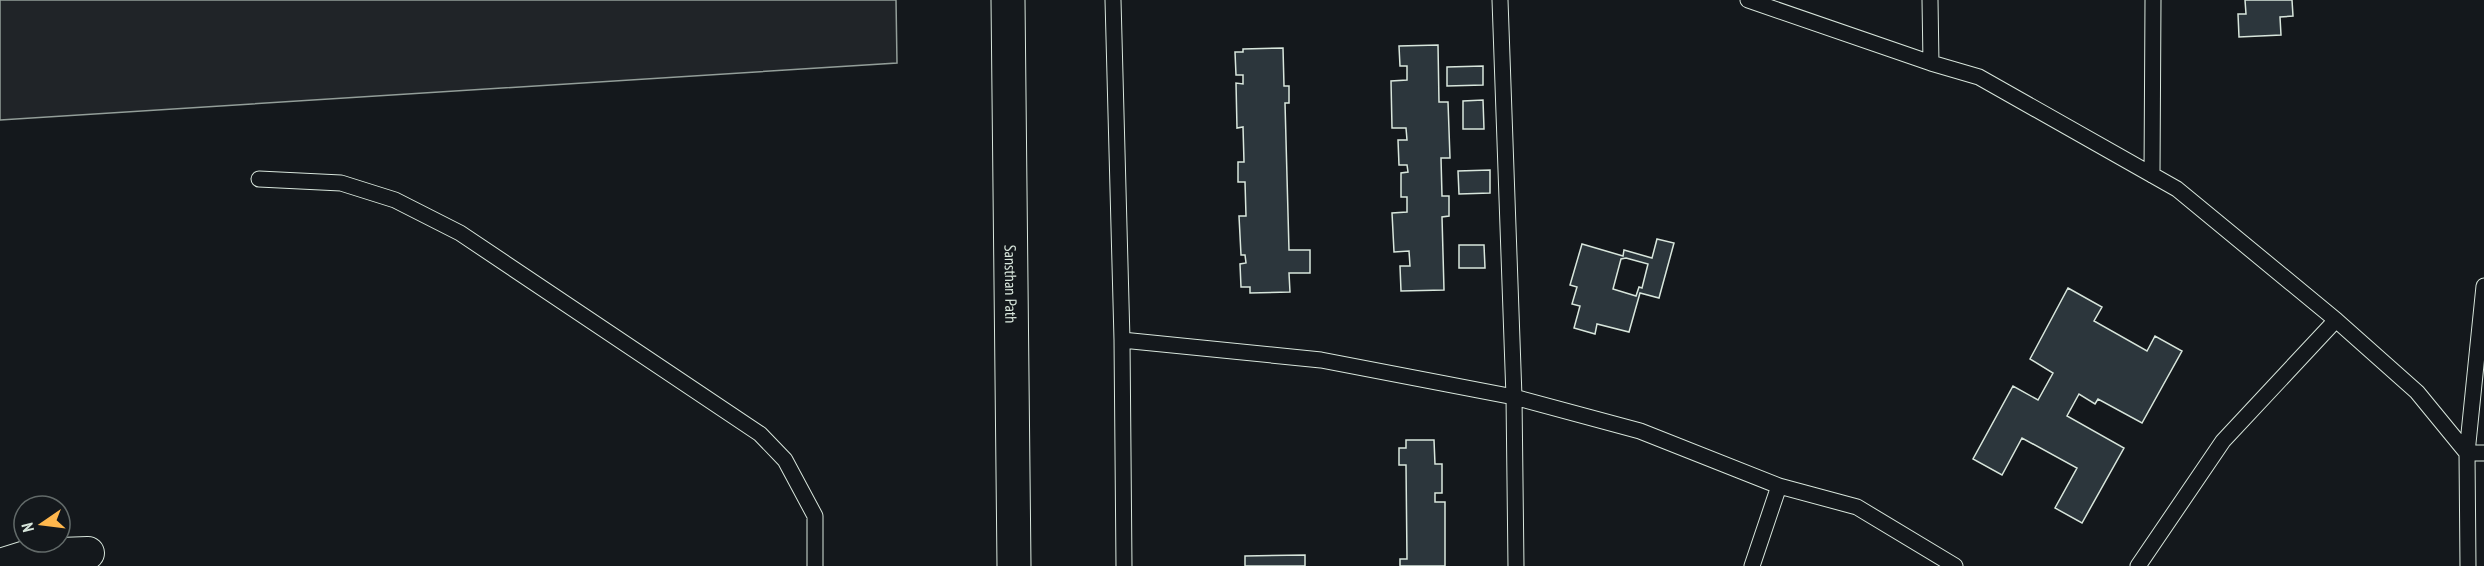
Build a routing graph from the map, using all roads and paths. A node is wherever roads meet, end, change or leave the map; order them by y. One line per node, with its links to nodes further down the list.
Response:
1 (1008, 0): 20 (street, Sansthan Path)
2 (1113, 0): 12 (lane)
3 (1500, 0): 13 (lane)
4 (1748, 0): 7 (lane)
5 (1930, 0): 7 (lane)
6 (2153, 0): 8 (lane)
7 (1931, 63): 8 (lane)
8 (2152, 176): 11 (lane)
9 (259, 179): 19 (lane)
10 (2484, 286): 14 (lane)
11 (2336, 320): 14 (lane); 25 (lane)
12 (1122, 340): 13 (lane); 21 (lane)
13 (1514, 397): 16 (lane); 22 (lane)
14 (2467, 453): 15 (lane); 26 (lane)
15 (2484, 453)
16 (1779, 486): 23 (lane); 24 (lane)
17 (88, 553): 18 (street)
18 (0, 565)
19 (815, 566)
20 (1014, 566)
21 (1124, 566)
22 (1516, 566)
23 (1752, 566)
24 (1955, 566)
25 (2138, 566)
26 (2468, 566)

